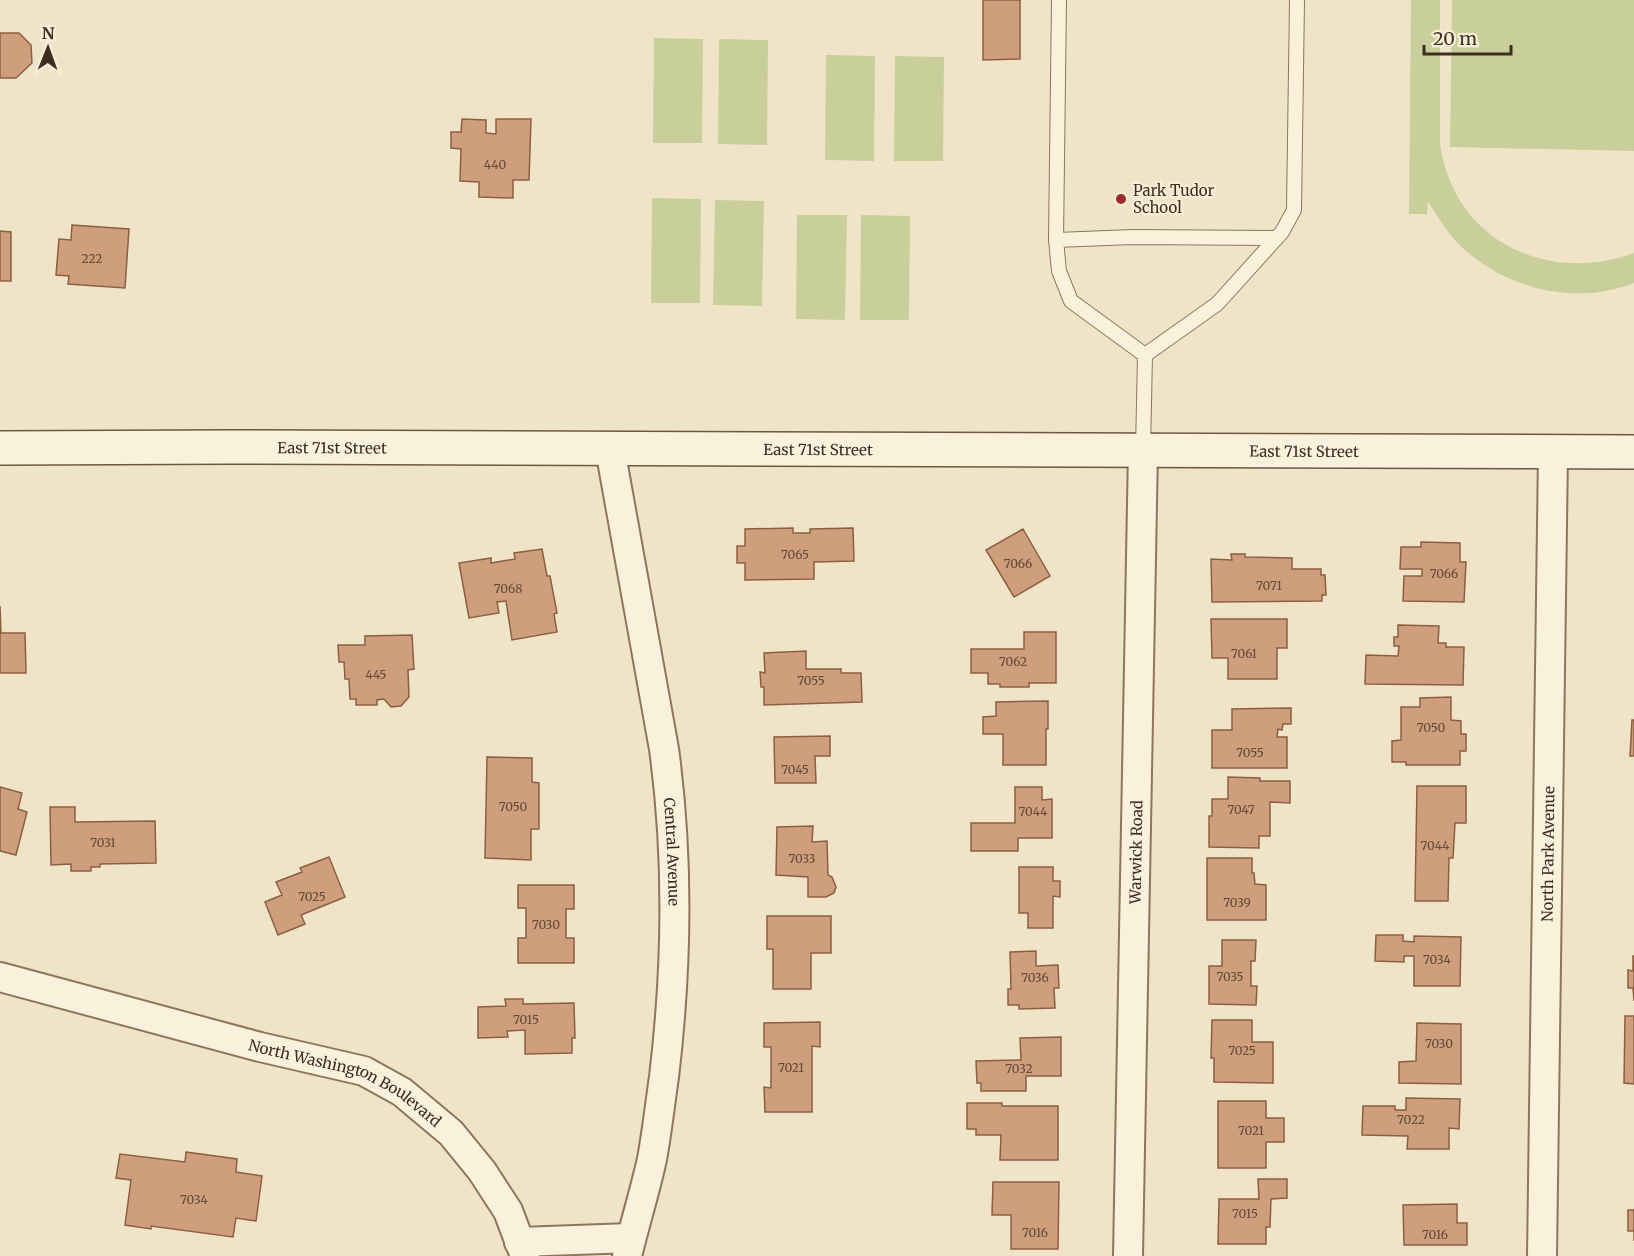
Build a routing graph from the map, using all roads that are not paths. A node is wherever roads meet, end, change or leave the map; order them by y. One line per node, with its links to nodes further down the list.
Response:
1 (1059, 0): 4 (lane)
2 (1297, 0): 3 (lane)
3 (1275, 238): 4 (lane); 5 (lane)
4 (1056, 240): 5 (lane)
5 (1145, 356): 8 (lane)
6 (0, 448): 7 (main road, East 71st Street)
7 (610, 448): 8 (main road, East 71st Street); 12 (street, Central Avenue)
8 (1143, 450): 9 (main road, East 71st Street); 14 (street, Warwick Road)
9 (1553, 452): 10 (main road, East 71st Street); 15 (street, North Park Avenue)
10 (1634, 452)
11 (0, 976): 13 (street, North Washington Boulevard)
12 (629, 1247): 13 (street, North Washington Boulevard)
13 (522, 1249)
14 (1128, 1256)
15 (1542, 1256)

